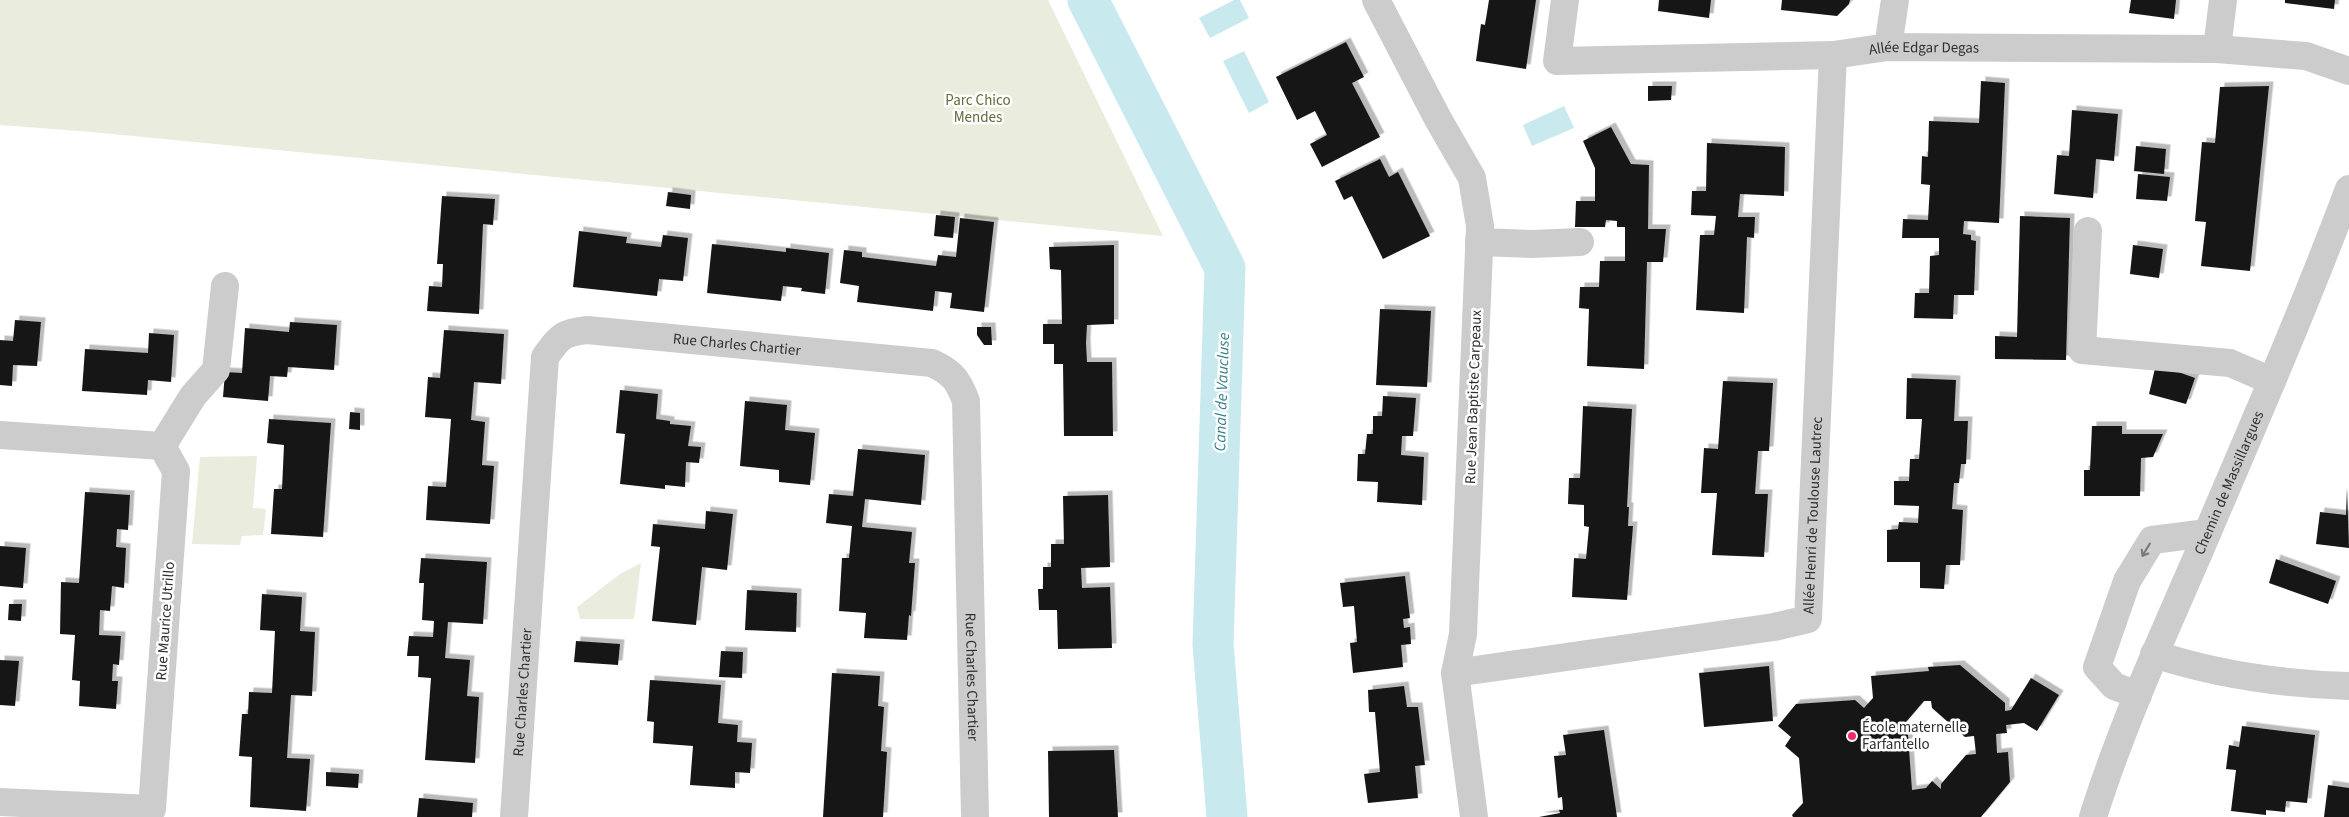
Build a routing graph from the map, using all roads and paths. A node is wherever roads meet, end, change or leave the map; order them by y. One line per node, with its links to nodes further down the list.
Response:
1 (1376, 0): 11 (street, Rue Jean Baptiste Carpeaux)
2 (1565, 0): 7 (street, Allée Edgar Degas)
3 (1895, 0): 5 (street)
4 (2224, 0): 6 (street)
5 (1888, 47): 6 (street, Allée Edgar Degas); 7 (street, Allée Edgar Degas)
6 (2217, 49): 8 (street, Allée Edgar Degas)
7 (1833, 55): 19 (street, Allée Henri de Toulouse Lautrec)
8 (2349, 71)
9 (2349, 190): 14 (street, Chemin de Massillargues)
10 (2088, 231): 14 (street)
11 (1479, 242): 12 (street); 19 (street, Rue Jean Baptiste Carpeaux)
12 (1580, 242)
13 (225, 286): 16 (street)
14 (2272, 381): 17 (street, Chemin de Massillargues)
15 (0, 435): 16 (street)
16 (162, 446): 24 (street, Rue Maurice Utrillo)
17 (2207, 533): 18 (street, Chemin de Massillargues); 21 (street, one-way to 21)
18 (2154, 654): 20 (street); 21 (street, Chemin de Massillargues)
19 (1455, 673): 27 (street, Rue Jean Baptiste Carpeaux)
20 (2349, 686)
21 (2138, 695): 22 (street, Chemin de Massillargues)
22 (2106, 774): 28 (street, Chemin de Massillargues); 29 (street, Chemin de Massillargues)
23 (0, 802): 24 (street, Rue Maurice Utrillo)
24 (152, 813)
25 (514, 817): 26 (street, Rue Charles Chartier)
26 (975, 817)
27 (1474, 817)
28 (2093, 817)
29 (2103, 817)

